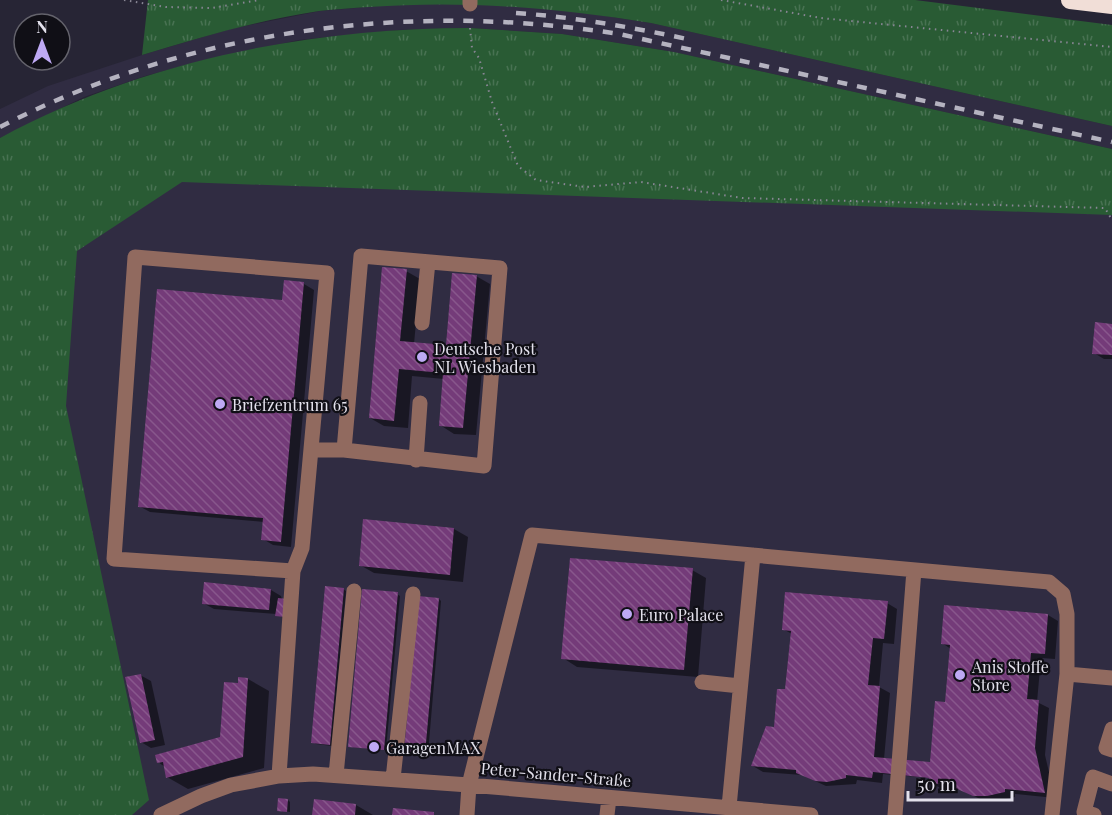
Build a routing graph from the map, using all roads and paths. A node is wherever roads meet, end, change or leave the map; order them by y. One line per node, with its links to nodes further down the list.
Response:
1 (124, 0): 2 (path)
2 (260, 0)
3 (721, 0): 7 (path)
4 (1070, 0): 5 (highway)
5 (1112, 5)
6 (470, 28): 8 (path)
7 (1112, 47)
8 (1112, 220)
9 (428, 262): 10 (street); 13 (street); 14 (street)
10 (423, 322)
11 (420, 403): 14 (street)
12 (312, 450): 13 (street); 17 (street); 17 (street)
13 (344, 450): 14 (street)
14 (416, 460)
15 (753, 555): 16 (street); 23 (street); 30 (street)
16 (914, 570): 20 (street); 37 (street)
17 (293, 571): 27 (street)
18 (354, 591): 26 (street)
19 (413, 594): 28 (street)
20 (1067, 674): 21 (street); 38 (street)
21 (1112, 678)
22 (702, 682): 23 (street)
23 (740, 686): 32 (street)
24 (1112, 729): 25 (street)
25 (1112, 750)
26 (336, 775): 27 (street, Peter-Sander-Straße); 28 (street, Peter-Sander-Straße)
27 (279, 776): 33 (street, Peter-Sander-Straße)
28 (393, 779): 30 (street, Peter-Sander-Straße)
29 (1112, 784): 39 (street)
30 (469, 785): 31 (street, Peter-Sander-Straße); 34 (street)
31 (609, 798): 32 (street, Peter-Sander-Straße); 35 (street)
32 (729, 807): 36 (street, Peter-Sander-Straße)
33 (161, 815)
34 (466, 815)
35 (607, 815)
36 (811, 815)
37 (895, 815)
38 (1052, 815)
39 (1094, 815)

